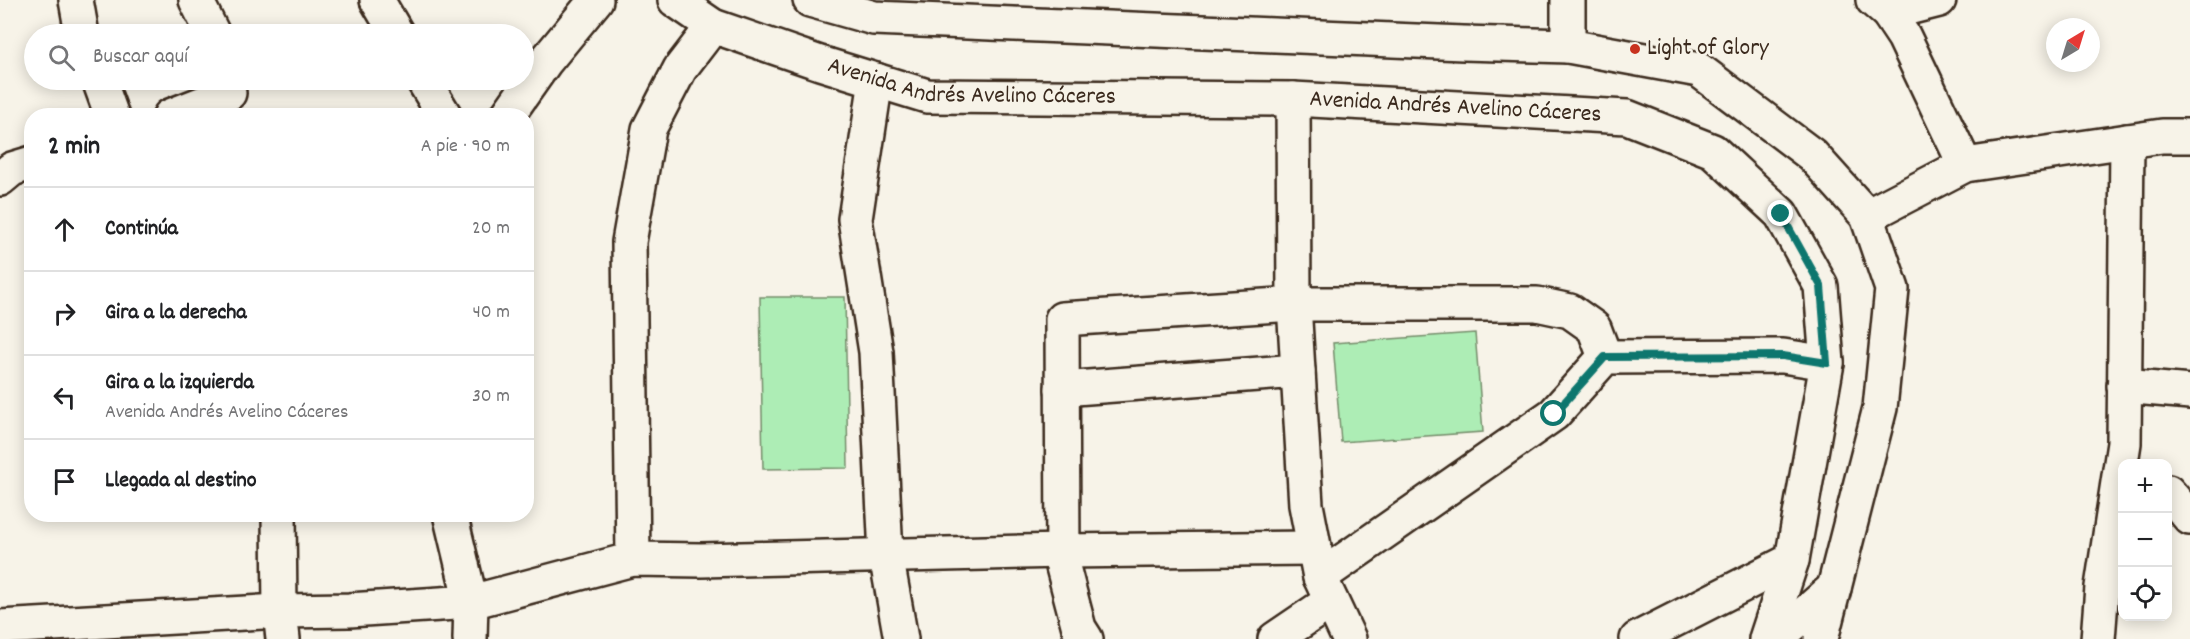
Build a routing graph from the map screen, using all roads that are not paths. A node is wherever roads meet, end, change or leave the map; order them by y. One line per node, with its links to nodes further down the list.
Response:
1 (76, 0): 11 (street)
2 (196, 0): 12 (street)
3 (376, 0): 13 (street)
4 (596, 0): 16 (street)
5 (675, 0): 14 (street, Avenida Andrés Avelino Cáceres)
6 (810, 0): 10 (street, Avenida Andrés Avelino Cáceres)
7 (1568, 0): 15 (street)
8 (1939, 0): 9 (street)
9 (1880, 7): 30 (street)
10 (928, 10): 15 (street, Avenida Andrés Avelino Cáceres)
11 (80, 24)
12 (208, 24)
13 (391, 24)
14 (713, 26): 17 (street, Avenida Andrés Avelino Cáceres); 47 (street)
15 (1568, 46): 32 (street, Avenida Andrés Avelino Cáceres)
16 (534, 78)
17 (876, 80): 22 (street, Avenida Andrés Avelino Cáceres); 46 (street)
18 (103, 90): 23 (street)
19 (429, 90): 25 (street)
20 (525, 90): 26 (street)
21 (232, 96): 24 (street)
22 (1293, 99): 33 (street); 35 (street, Avenida Andrés Avelino Cáceres)
23 (109, 108)
24 (195, 108)
25 (440, 108)
26 (513, 108)
27 (2190, 136): 28 (street)
28 (2127, 141): 30 (street); 37 (street)
29 (24, 165): 31 (street)
30 (1965, 165): 32 (street)
31 (0, 178)
32 (1867, 216): 50 (street, Avenida Andrés Avelino Cáceres)
33 (1294, 304): 34 (street); 36 (street); 38 (street)
34 (1605, 357): 35 (street); 49 (street)
35 (1827, 363): 48 (street, Avenida Andrés Avelino Cáceres)
36 (1298, 371): 38 (street); 49 (street)
37 (2124, 386): 39 (street); 40 (street)
38 (1062, 389): 45 (street)
39 (2190, 392)
40 (2133, 453): 64 (street)
41 (2172, 497): 42 (street)
42 (2190, 518)
43 (279, 522): 52 (street)
44 (452, 522): 51 (street)
45 (1063, 550): 46 (street); 49 (street); 57 (street)
46 (886, 555): 47 (street); 56 (street)
47 (633, 559): 51 (street)
48 (1792, 560): 60 (street); 61 (street, Avenida Andrés Avelino Cáceres)
49 (1322, 575): 58 (street); 59 (street)
50 (1834, 588): 62 (street); 63 (street, Avenida Andrés Avelino Cáceres)
51 (471, 602): 52 (street); 55 (street)
52 (282, 625): 54 (street)
53 (0, 627): 54 (street)
54 (37, 631)
55 (470, 639)
56 (901, 639)
57 (1086, 639)
58 (1275, 639)
59 (1349, 639)
60 (1637, 639)
61 (1766, 639)
62 (1776, 639)
63 (1821, 639)
64 (2098, 639)

